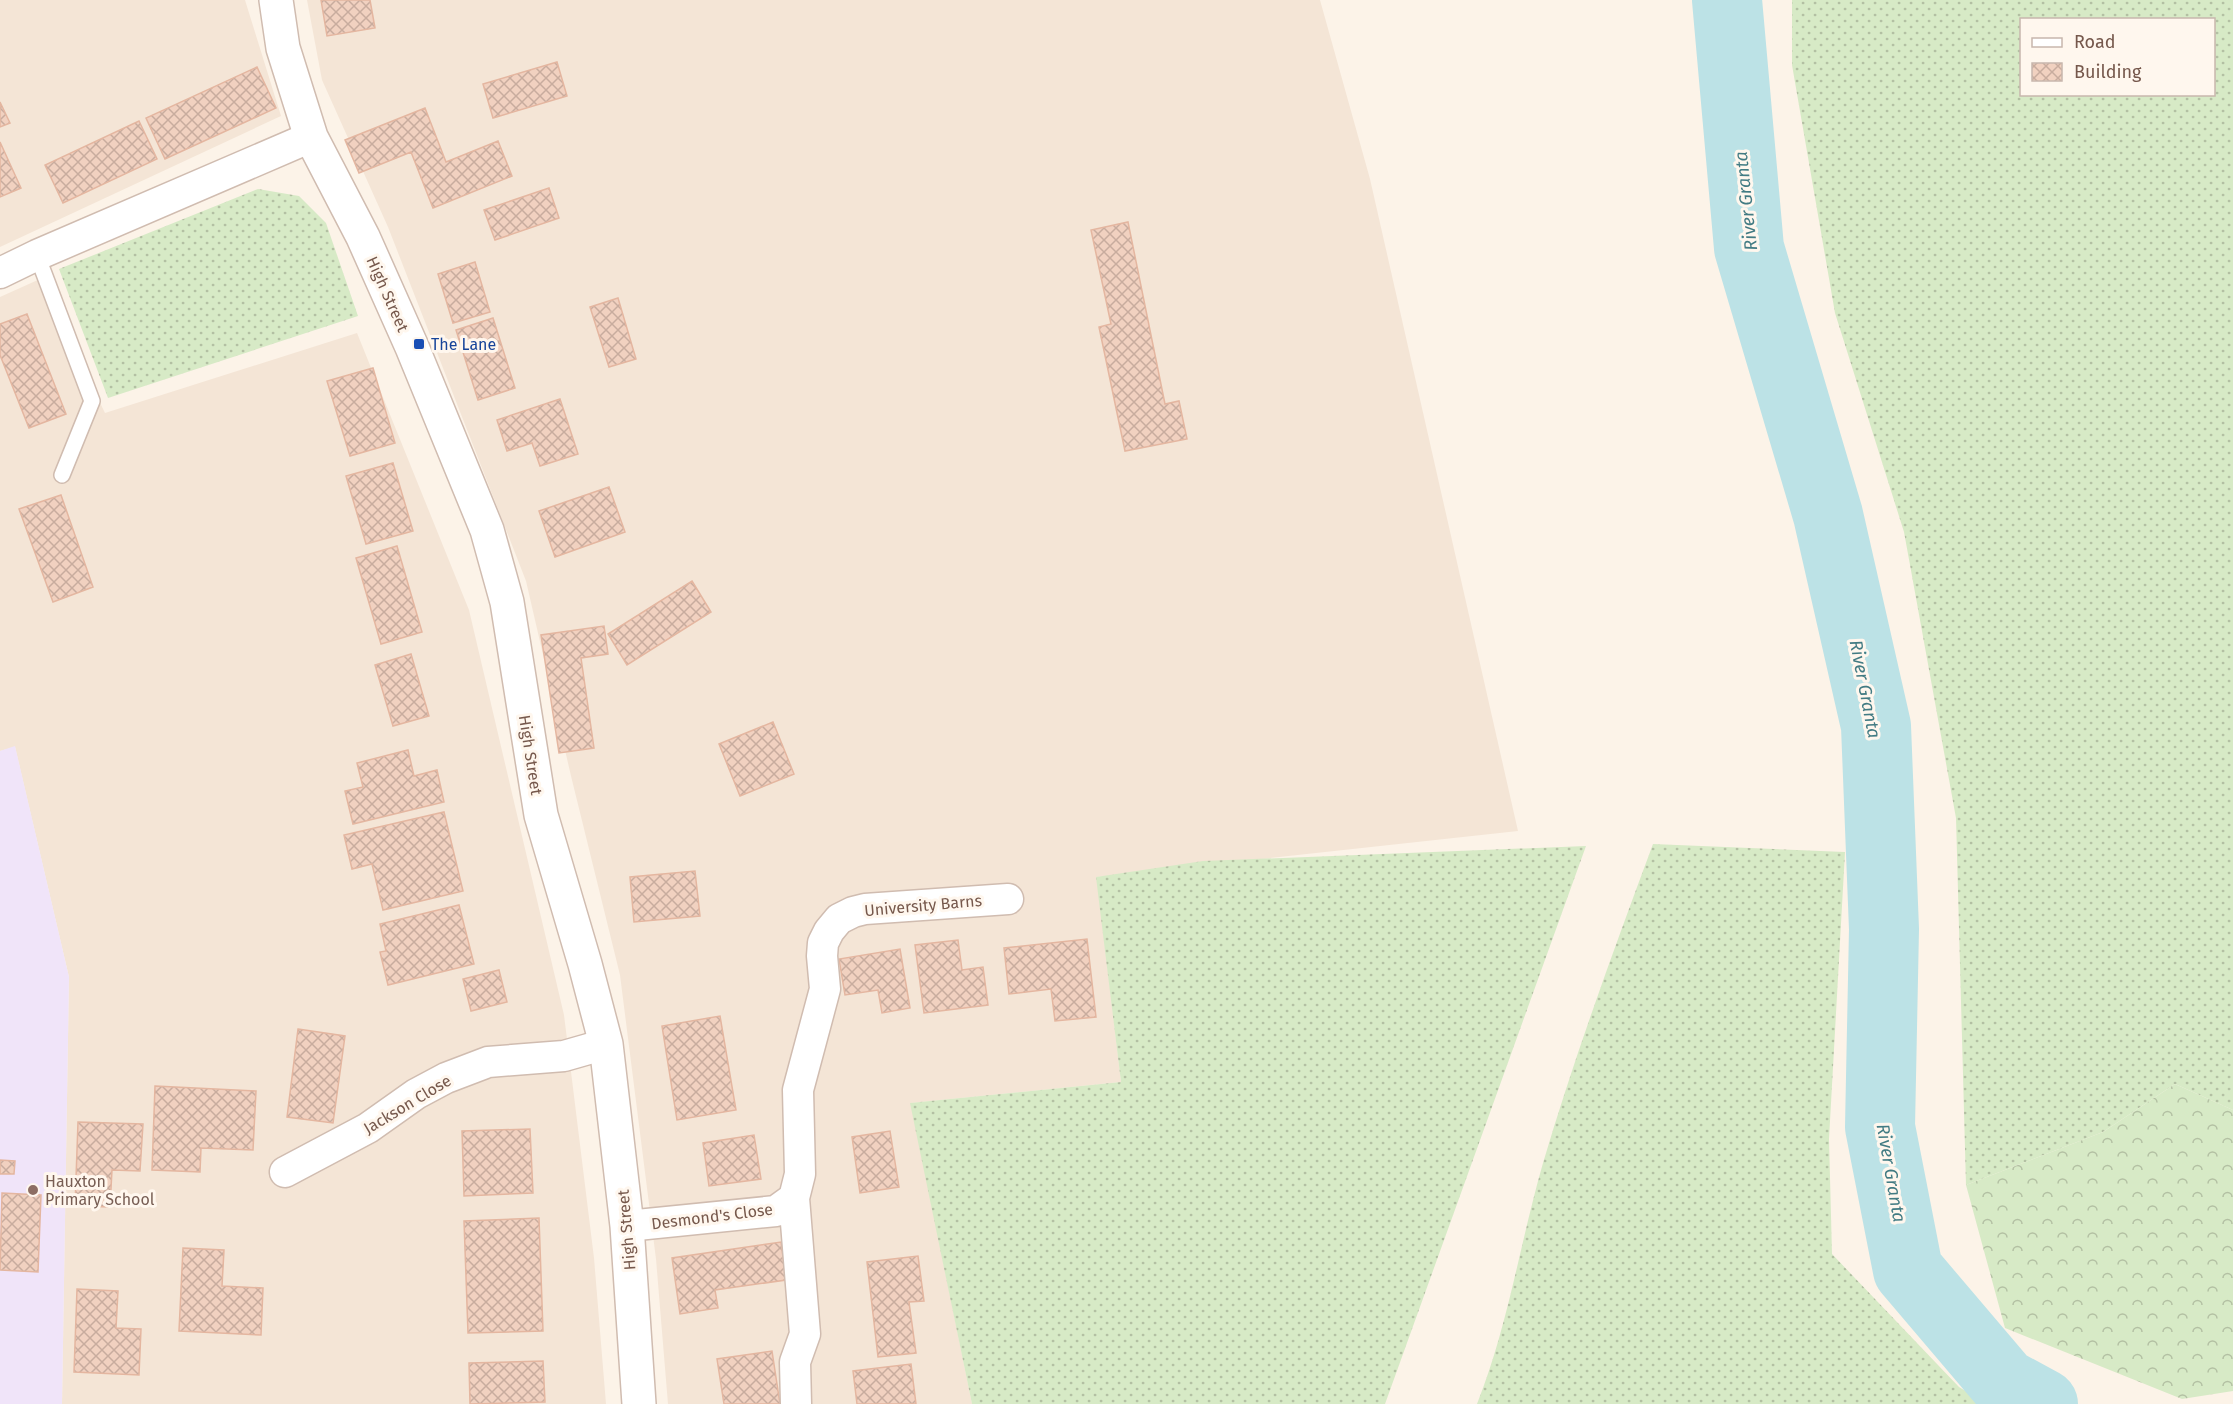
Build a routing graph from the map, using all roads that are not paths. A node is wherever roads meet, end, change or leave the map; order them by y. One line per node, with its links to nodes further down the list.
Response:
1 (276, 0): 2 (street, High Street)
2 (311, 137): 3 (street); 7 (street, High Street)
3 (37, 255): 4 (street); 5 (lane)
4 (0, 273)
5 (62, 475)
6 (1008, 899): 8 (street, University Barns)
7 (606, 1044): 9 (street, Jackson Close); 11 (street, High Street)
8 (798, 1090): 10 (street, Desmond's Close)
9 (285, 1172)
10 (794, 1198): 11 (street, Desmond's Close); 13 (street, Desmond's Close)
11 (627, 1226): 12 (street, High Street)
12 (639, 1404)
13 (796, 1404)

